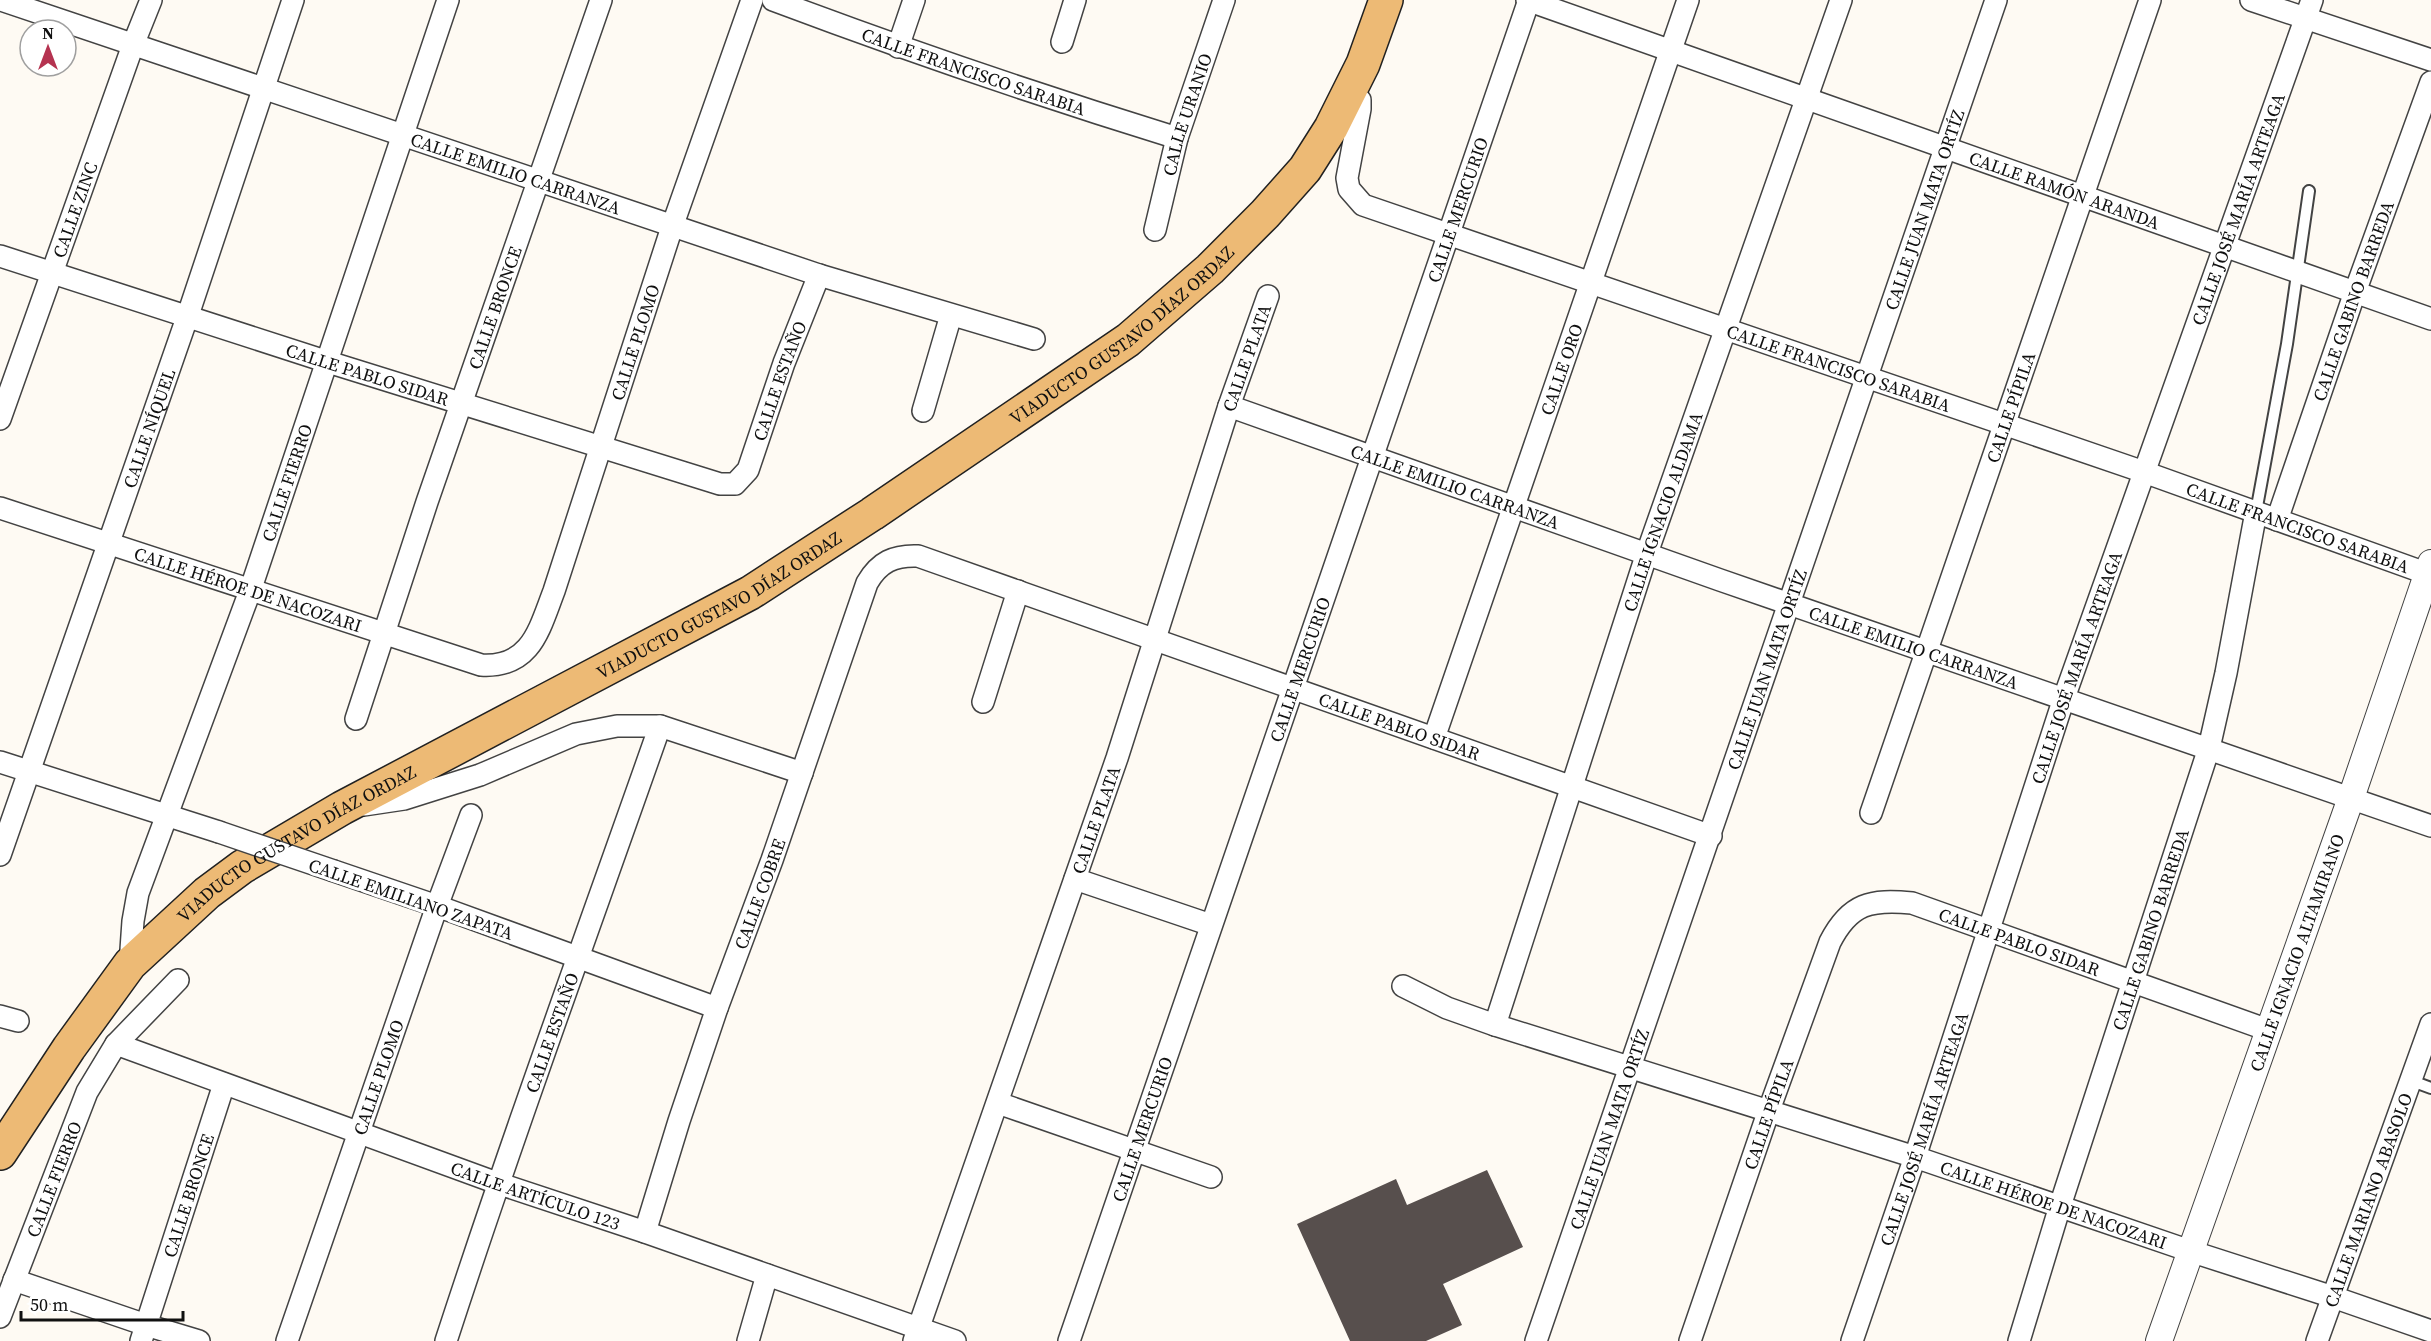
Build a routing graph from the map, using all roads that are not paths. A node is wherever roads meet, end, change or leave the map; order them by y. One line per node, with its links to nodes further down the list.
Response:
1 (1, 0): 20 (street, CALLE EMILIO CARRANZA)
2 (151, 0): 20 (street, CALLE ZINC)
3 (293, 0): 25 (street, CALLE NÍQUEL)
4 (448, 0): 28 (street, CALLE FIERRO)
5 (601, 0): 31 (street, CALLE BRONCE)
6 (752, 0): 34 (street, CALLE PLOMO)
7 (773, 0): 21 (street, CALLE FRANCISCO SARABIA)
8 (914, 0): 21 (street)
9 (1075, 0): 19 (street)
10 (1224, 0): 29 (street, CALLE URANIO)
11 (1386, 0): 26 (main road, VIADUCTO GUSTAVO DÍAZ ORDAZ)
12 (1528, 0): 22 (street, CALLE RAMÓN ARANDA); 36 (street, CALLE MERCURIO)
13 (1688, 0): 22 (street, CALLE ORO)
14 (1840, 0): 27 (street, CALLE IGNACIO ALDAMA)
15 (1996, 0): 30 (street, CALLE JUAN MATA ORTÍZ)
16 (2150, 0): 33 (street, CALLE PÍPILA)
17 (2251, 0): 18 (street)
18 (2309, 9): 23 (street); 37 (street, CALLE JOSÉ MARÍA ARTEAGA)
19 (1062, 42)
20 (133, 45): 25 (street, CALLE EMILIO CARRANZA); 40 (street, CALLE ZINC)
21 (898, 47): 29 (street, CALLE FRANCISCO SARABIA)
22 (1671, 49): 27 (street, CALLE RAMÓN ARANDA); 42 (street, CALLE ORO)
23 (2431, 60)
24 (2431, 82): 43 (street, CALLE GABINO BARREDA)
25 (265, 89): 28 (street, CALLE EMILIO CARRANZA); 45 (street, CALLE NÍQUEL)
26 (1350, 92): 36 (street, CALLE FRANCISCO SARABIA); 88 (main road, VIADUCTO GUSTAVO DÍAZ ORDAZ)
27 (1806, 97): 30 (street, CALLE RAMÓN ARANDA); 48 (street, CALLE IGNACIO ALDAMA)
28 (404, 134): 31 (street, CALLE EMILIO CARRANZA); 50 (street, CALLE FIERRO)
29 (1177, 138): 35 (street, CALLE URANIO)
30 (1947, 147): 33 (street, CALLE RAMÓN ARANDA); 51 (street, CALLE JUAN MATA ORTÍZ)
31 (540, 181): 34 (street, CALLE EMILIO CARRANZA); 52 (street, CALLE BRONCE)
32 (2309, 191): 39 (lane)
33 (2084, 195): 37 (street, CALLE RAMÓN ARANDA); 56 (street, CALLE PÍPILA)
34 (672, 227): 41 (street, CALLE EMILIO CARRANZA); 57 (street, CALLE PLOMO)
35 (1155, 230)
36 (1448, 233): 42 (street, CALLE FRANCISCO SARABIA); 58 (street, CALLE MERCURIO)
37 (2226, 245): 39 (street, CALLE RAMÓN ARANDA); 59 (street, CALLE JOSÉ MARÍA ARTEAGA)
38 (0, 256): 40 (street, CALLE PABLO SIDAR)
39 (2297, 271): 43 (street, CALLE RAMÓN ARANDA); 63 (lane)
40 (52, 273): 45 (street, CALLE PABLO SIDAR); 55 (street, CALLE ZINC)
41 (819, 275): 46 (street, CALLE EMILIO CARRANZA); 60 (street, CALLE ESTAÑO)
42 (1590, 281): 48 (street, CALLE FRANCISCO SARABIA); 61 (street, CALLE ORO)
43 (2355, 292): 47 (street, CALLE RAMÓN ARANDA); 64 (street, CALLE GABINO BARREDA)
44 (1268, 296): 53 (street, CALLE PLATA)
45 (188, 315): 50 (street, CALLE PABLO SIDAR); 65 (street, CALLE NÍQUEL)
46 (951, 315): 49 (street, CALLE EMILIO CARRANZA); 54 (street)
47 (2431, 318)
48 (1725, 328): 51 (street, CALLE FRANCISCO SARABIA); 66 (street, CALLE IGNACIO ALDAMA)
49 (1034, 339)
50 (325, 361): 52 (street, CALLE PABLO SIDAR); 69 (street, CALLE FIERRO)
51 (1868, 377): 56 (street, CALLE FRANCISCO SARABIA); 71 (street, CALLE JUAN MATA ORTÍZ)
52 (461, 403): 57 (street, CALLE PABLO SIDAR); 72 (street, CALLE BRONCE)
53 (1229, 406): 58 (street, CALLE EMILIO CARRANZA); 73 (street, CALLE PLATA)
54 (923, 411)
55 (0, 419)
56 (2004, 424): 59 (street, CALLE FRANCISCO SARABIA); 74 (street, CALLE PÍPILA)
57 (602, 447): 60 (street, CALLE PABLO SIDAR); 75 (street, CALLE PLOMO)
58 (1373, 457): 61 (street, CALLE EMILIO CARRANZA); 76 (street, CALLE MERCURIO)
59 (2144, 471): 63 (street, CALLE FRANCISCO SARABIA); 77 (street, CALLE JOSÉ MARÍA ARTEAGA)
60 (735, 484)
61 (1512, 506): 66 (street, CALLE EMILIO CARRANZA); 81 (street, CALLE ORO)
62 (0, 508): 65 (street, CALLE HÉROE DE NACOZARI)
63 (2256, 512): 64 (street, CALLE FRANCISCO SARABIA); 82 (street, CALLE GABINO BARREDA)
64 (2277, 520): 68 (street, CALLE FRANCISCO SARABIA)
65 (108, 544): 69 (street, CALLE HÉROE DE NACOZARI); 84 (street, CALLE NÍQUEL)
66 (1647, 553): 71 (street, CALLE EMILIO CARRANZA); 86 (street, CALLE IGNACIO ALDAMA)
67 (885, 561): 70 (street, CALLE PABLO SIDAR); 85 (street, CALLE COBRE)
68 (2430, 571): 87 (street, CALLE IGNACIO ALTAMIRANO)
69 (250, 591): 72 (street, CALLE HÉROE DE NACOZARI); 91 (street, CALLE FIERRO)
70 (1018, 591): 73 (street, CALLE PABLO SIDAR); 78 (street)
71 (1791, 603): 74 (street, CALLE EMILIO CARRANZA); 93 (street, CALLE JUAN MATA ORTÍZ)
72 (383, 634): 75 (street, CALLE HÉROE DE NACOZARI); 79 (street, CALLE BRONCE)
73 (1156, 640): 76 (street, CALLE PABLO SIDAR); 95 (street, CALLE PLATA)
74 (1927, 650): 77 (street, CALLE EMILIO CARRANZA); 89 (street, CALLE PÍPILA)
75 (496, 666)
76 (1293, 688): 81 (street, CALLE PABLO SIDAR); 98 (street, CALLE MERCURIO)
77 (2064, 698): 82 (street, CALLE EMILIO CARRANZA); 99 (street, CALLE JOSÉ MARÍA ARTEAGA)
78 (983, 702)
79 (356, 719)
80 (660, 726): 85 (street); 88 (street); 100 (street, CALLE ESTAÑO)
81 (1434, 738): 86 (street, CALLE PABLO SIDAR)
82 (2209, 748): 87 (street, CALLE EMILIO CARRANZA); 103 (street, CALLE GABINO BARREDA)
83 (0, 762): 84 (street, CALLE EMILIANO ZAPATA)
84 (27, 771): 91 (street, CALLE EMILIANO ZAPATA); 94 (street, CALLE NÍQUEL)
85 (802, 773): 105 (street, CALLE COBRE)
86 (1570, 786): 93 (street, CALLE PABLO SIDAR); 107 (street, CALLE IGNACIO ALDAMA)
87 (2351, 798): 92 (street, CALLE EMILIO CARRANZA); 108 (street, CALLE IGNACIO ALTAMIRANO)
88 (342, 808): 101 (main road, VIADUCTO GUSTAVO DÍAZ ORDAZ)
89 (1871, 813)
90 (471, 815): 97 (street, CALLE PLOMO)
91 (166, 816): 97 (street, CALLE EMILIANO ZAPATA, bridge); 101 (street, CALLE FIERRO)
92 (2431, 826)
93 (1711, 836): 110 (street, CALLE JUAN MATA ORTÍZ)
94 (0, 855)
95 (1075, 879): 98 (street); 113 (street, CALLE PLATA)
96 (1870, 903): 99 (street, CALLE PABLO SIDAR); 114 (street, CALLE PÍPILA)
97 (437, 906): 100 (street, CALLE EMILIANO ZAPATA); 115 (street, CALLE PLOMO)
98 (1211, 925): 116 (street, CALLE MERCURIO)
99 (1988, 931): 103 (street, CALLE PABLO SIDAR); 118 (street, CALLE JOSÉ MARÍA ARTEAGA)
100 (579, 959): 105 (street, CALLE EMILIANO ZAPATA); 120 (street, CALLE ESTAÑO)
101 (130, 964): 117 (main road, VIADUCTO GUSTAVO DÍAZ ORDAZ)
102 (178, 980): 109 (street, CALLE FIERRO)
103 (2134, 981): 108 (street, CALLE PABLO SIDAR); 121 (street, CALLE GABINO BARREDA)
104 (1403, 986): 107 (street, CALLE HÉROE DE NACOZARI)
105 (717, 1008): 122 (street, CALLE COBRE)
106 (2431, 1024): 112 (street, CALLE MARIANO ABASOLO)
107 (1495, 1025): 110 (street, CALLE HÉROE DE NACOZARI)
108 (2268, 1030): 123 (street, CALLE IGNACIO ALTAMIRANO)
109 (116, 1044): 111 (street, CALLE ARTÍCULO 123); 125 (street, CALLE FIERRO)
110 (1631, 1068): 114 (street, CALLE HÉROE DE NACOZARI); 137 (street, CALLE JUAN MATA ORTÍZ)
111 (224, 1084): 115 (street, CALLE ARTÍCULO 123); 129 (street, CALLE BRONCE)
112 (2421, 1084): 126 (street, CALLE MARIANO ABASOLO)
113 (998, 1103): 116 (street); 130 (street, CALLE PLATA)
114 (1769, 1110): 118 (street, CALLE HÉROE DE NACOZARI); 138 (street, CALLE PÍPILA)
115 (361, 1132): 120 (street, CALLE ARTÍCULO 123); 132 (street, CALLE PLOMO)
116 (1135, 1152): 119 (street); 136 (street, CALLE MERCURIO)
117 (0, 1154)
118 (1915, 1157): 121 (street, CALLE HÉROE DE NACOZARI); 139 (street, CALLE JOSÉ MARÍA ARTEAGA)
119 (1210, 1177)
120 (497, 1183): 122 (street, CALLE ARTÍCULO 123); 133 (street, CALLE ESTAÑO)
121 (2060, 1206): 123 (street, CALLE HÉROE DE NACOZARI); 140 (street, CALLE GABINO BARREDA)
122 (645, 1232): 124 (street, CALLE ARTÍCULO 123)
123 (2190, 1251): 126 (street, CALLE HÉROE DE NACOZARI); 141 (street, CALLE IGNACIO ALTAMIRANO)
124 (767, 1275): 130 (street, CALLE ARTÍCULO 123); 134 (street)
125 (14, 1280): 127 (street, CALLE FIERRO); 129 (street)
126 (2333, 1296): 128 (street, CALLE HÉROE DE NACOZARI); 142 (street, CALLE MARIANO ABASOLO)
127 (0, 1317)
128 (2431, 1331)
129 (143, 1333): 131 (street)
130 (917, 1334): 135 (street, CALLE ARTÍCULO 123)
131 (200, 1341)
132 (287, 1341)
133 (446, 1341)
134 (748, 1341)
135 (955, 1341)
136 (1069, 1341)
137 (1536, 1341)
138 (1691, 1341)
139 (1852, 1341)
140 (2019, 1341)
141 (2159, 1341)
142 (2317, 1341)

